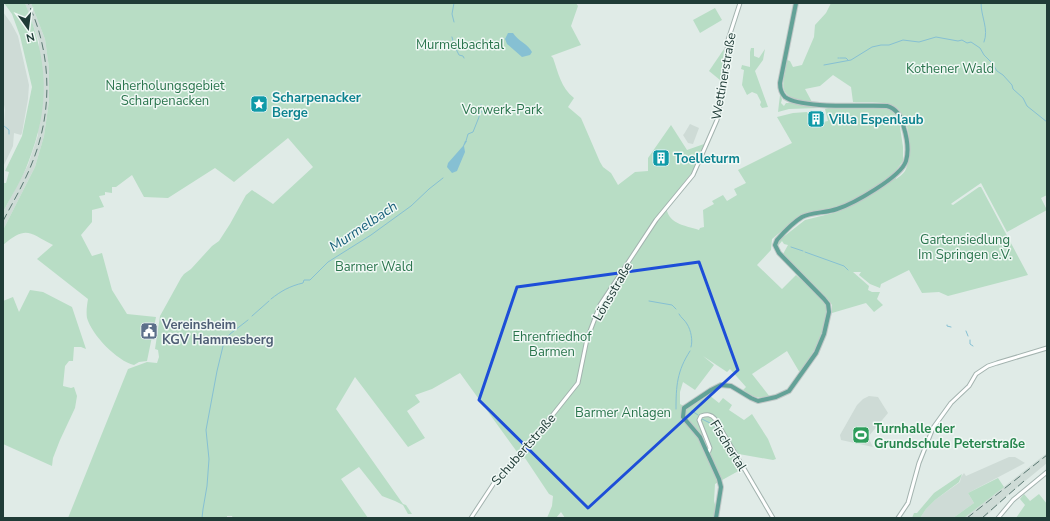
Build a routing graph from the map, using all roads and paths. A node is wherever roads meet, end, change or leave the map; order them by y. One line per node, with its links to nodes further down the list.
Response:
1 (740, 3): 3 (street, Wettinerstraße)
2 (796, 3): 6 (main road)
3 (665, 208): 5 (street, Lönsstraße)
4 (1047, 348): 11 (street)
5 (578, 383): 8 (street, Schubertstraße)
6 (707, 452): 9 (main road); 10 (street, Fischertal)
7 (1047, 472): 12 (street)
8 (471, 518)
9 (716, 518)
10 (773, 518)
11 (898, 518)
12 (998, 518)

